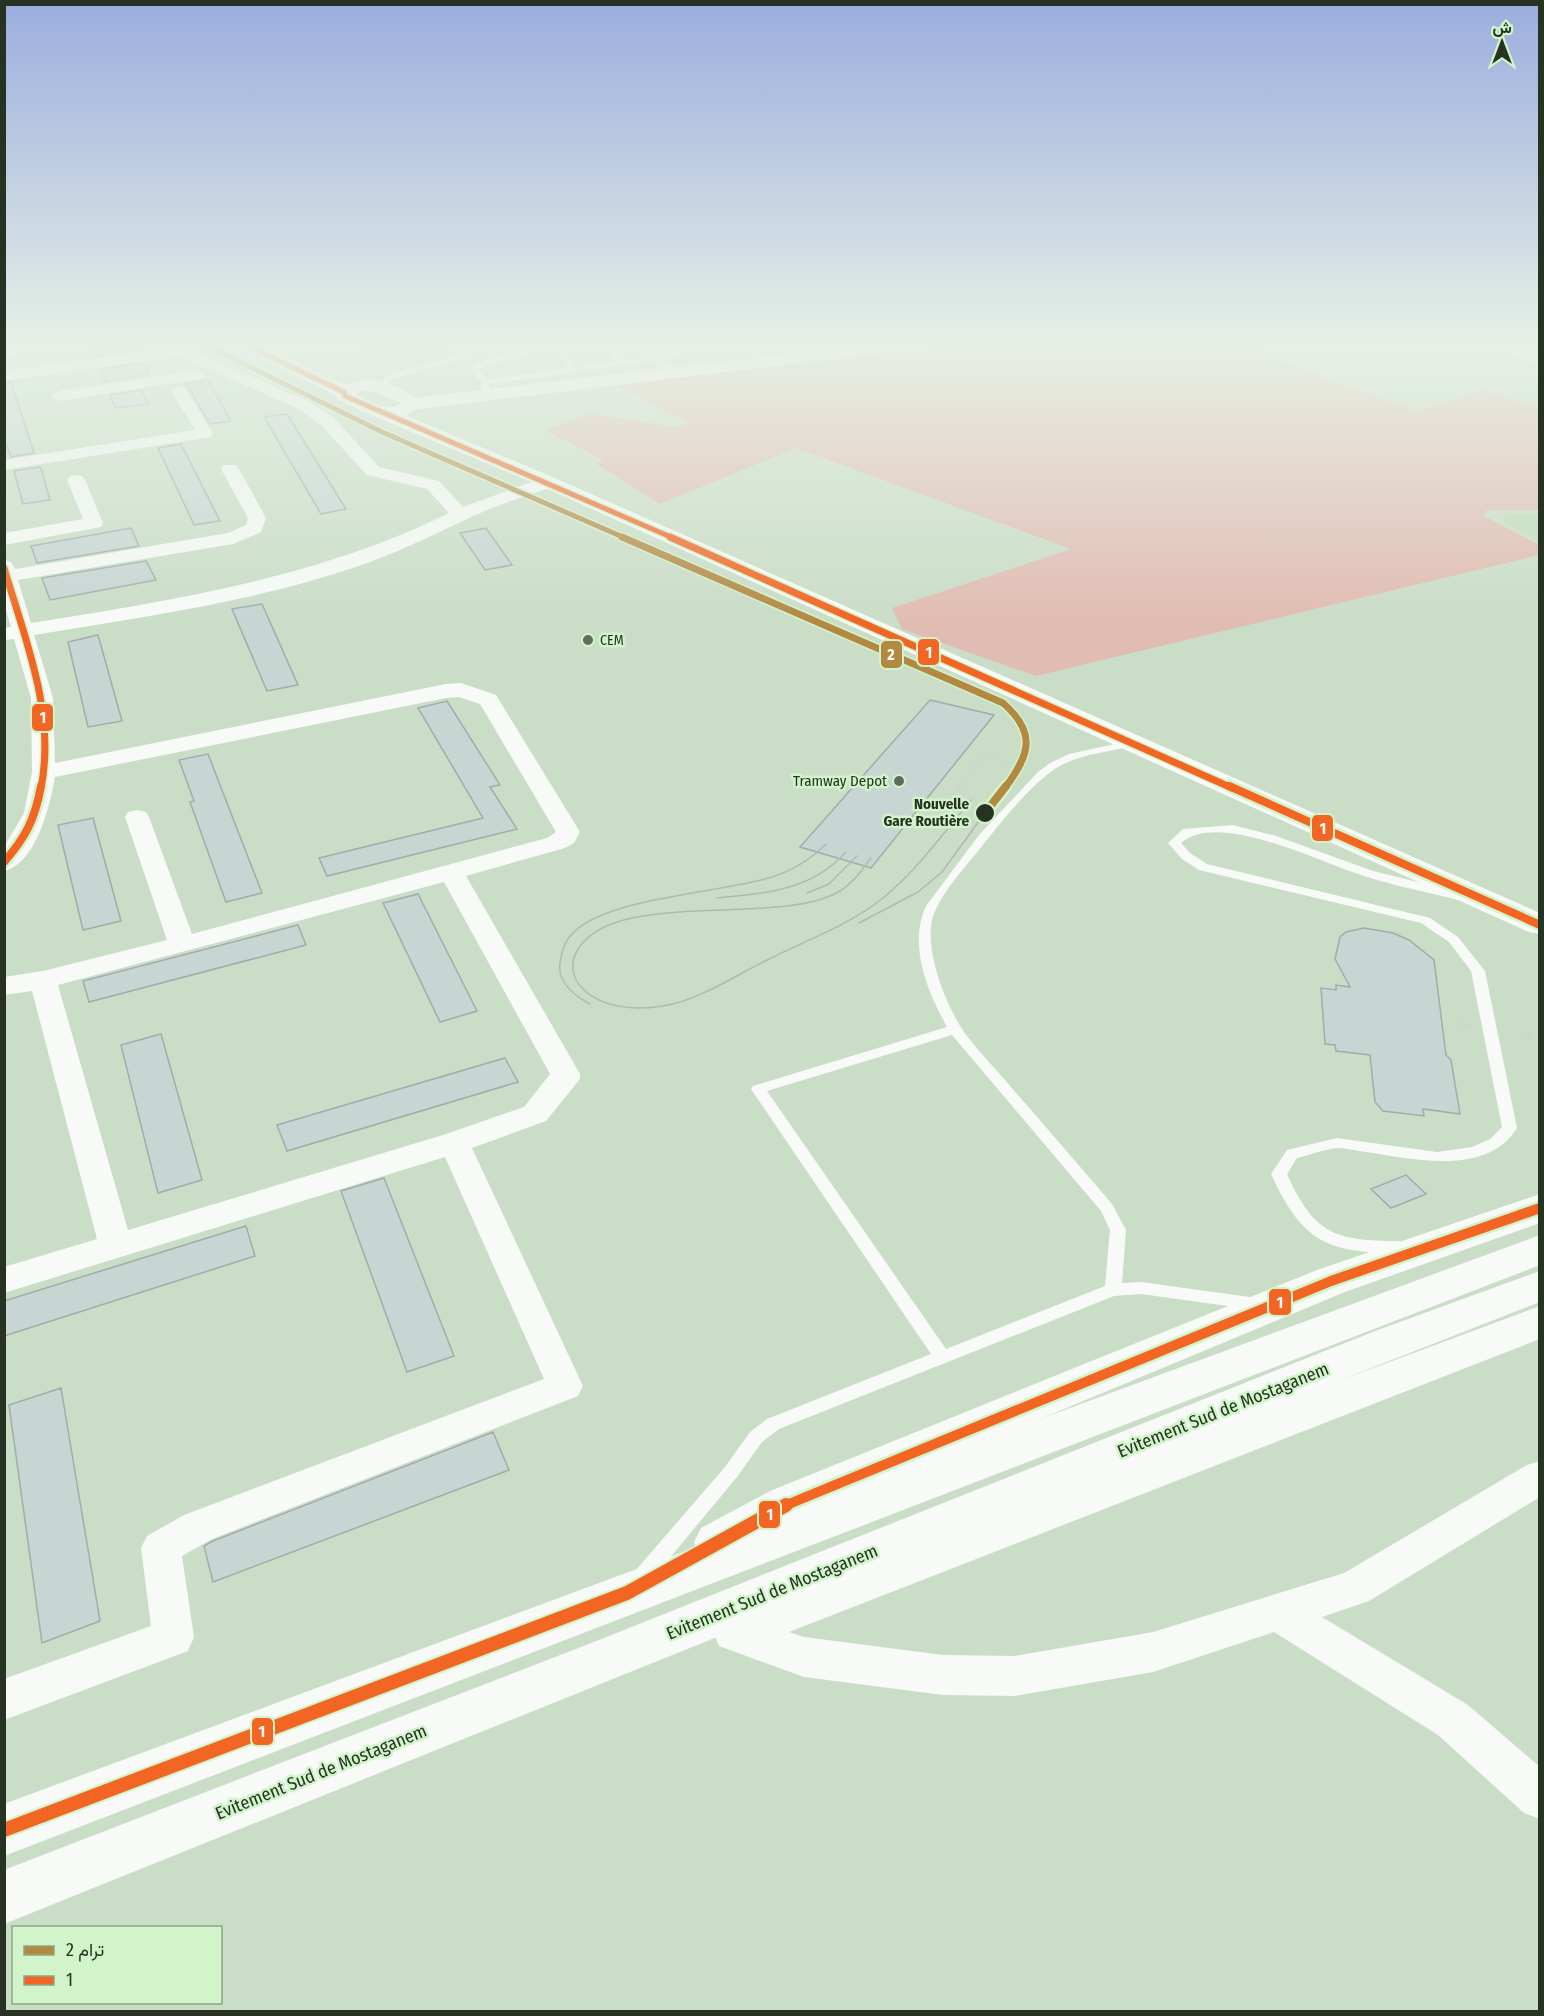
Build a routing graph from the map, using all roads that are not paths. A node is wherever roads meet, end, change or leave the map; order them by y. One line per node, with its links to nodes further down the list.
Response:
1 (192, 435): 4 (street)
2 (339, 435): 8 (street)
3 (454, 435): 7 (main road)
4 (4, 465)
5 (231, 469): 10 (street)
6 (76, 480): 9 (street)
7 (548, 482): 8 (street); 12 (main road)
8 (460, 515): 11 (street)
9 (4, 539)
10 (6, 571): 11 (street)
11 (14, 632): 13 (street)
12 (1133, 743): 17 (main road); 22 (lane)
13 (44, 772): 15 (street); 16 (street)
14 (137, 817): 19 (street)
15 (4, 863)
16 (451, 872): 19 (street); 23 (street)
17 (1496, 904): 18 (main road); 26 (lane)
18 (1539, 924)
19 (182, 945): 20 (street)
20 (43, 980): 21 (street); 25 (street)
21 (4, 986)
22 (956, 1029): 30 (lane); 33 (lane)
23 (454, 1143): 25 (street); 39 (street)
24 (1539, 1208): 26 (main road)
25 (116, 1246): 28 (street)
26 (1434, 1246): 31 (main road)
27 (1539, 1249): 35 (main road)
28 (4, 1280)
29 (1539, 1286): 38 (main road, Evitement Sud de Mostaganem)
30 (1113, 1290): 31 (lane); 33 (lane)
31 (1271, 1306): 35 (main road)
32 (1539, 1323): 37 (main road)
33 (943, 1358): 35 (lane)
34 (1539, 1477): 36 (street)
35 (627, 1593): 41 (main road)
36 (1278, 1612): 37 (street); 40 (street)
37 (734, 1632): 38 (main road)
38 (611, 1658): 42 (main road, Evitement Sud de Mostaganem)
39 (4, 1700)
40 (1539, 1797)
41 (4, 1830)
42 (4, 1897)

